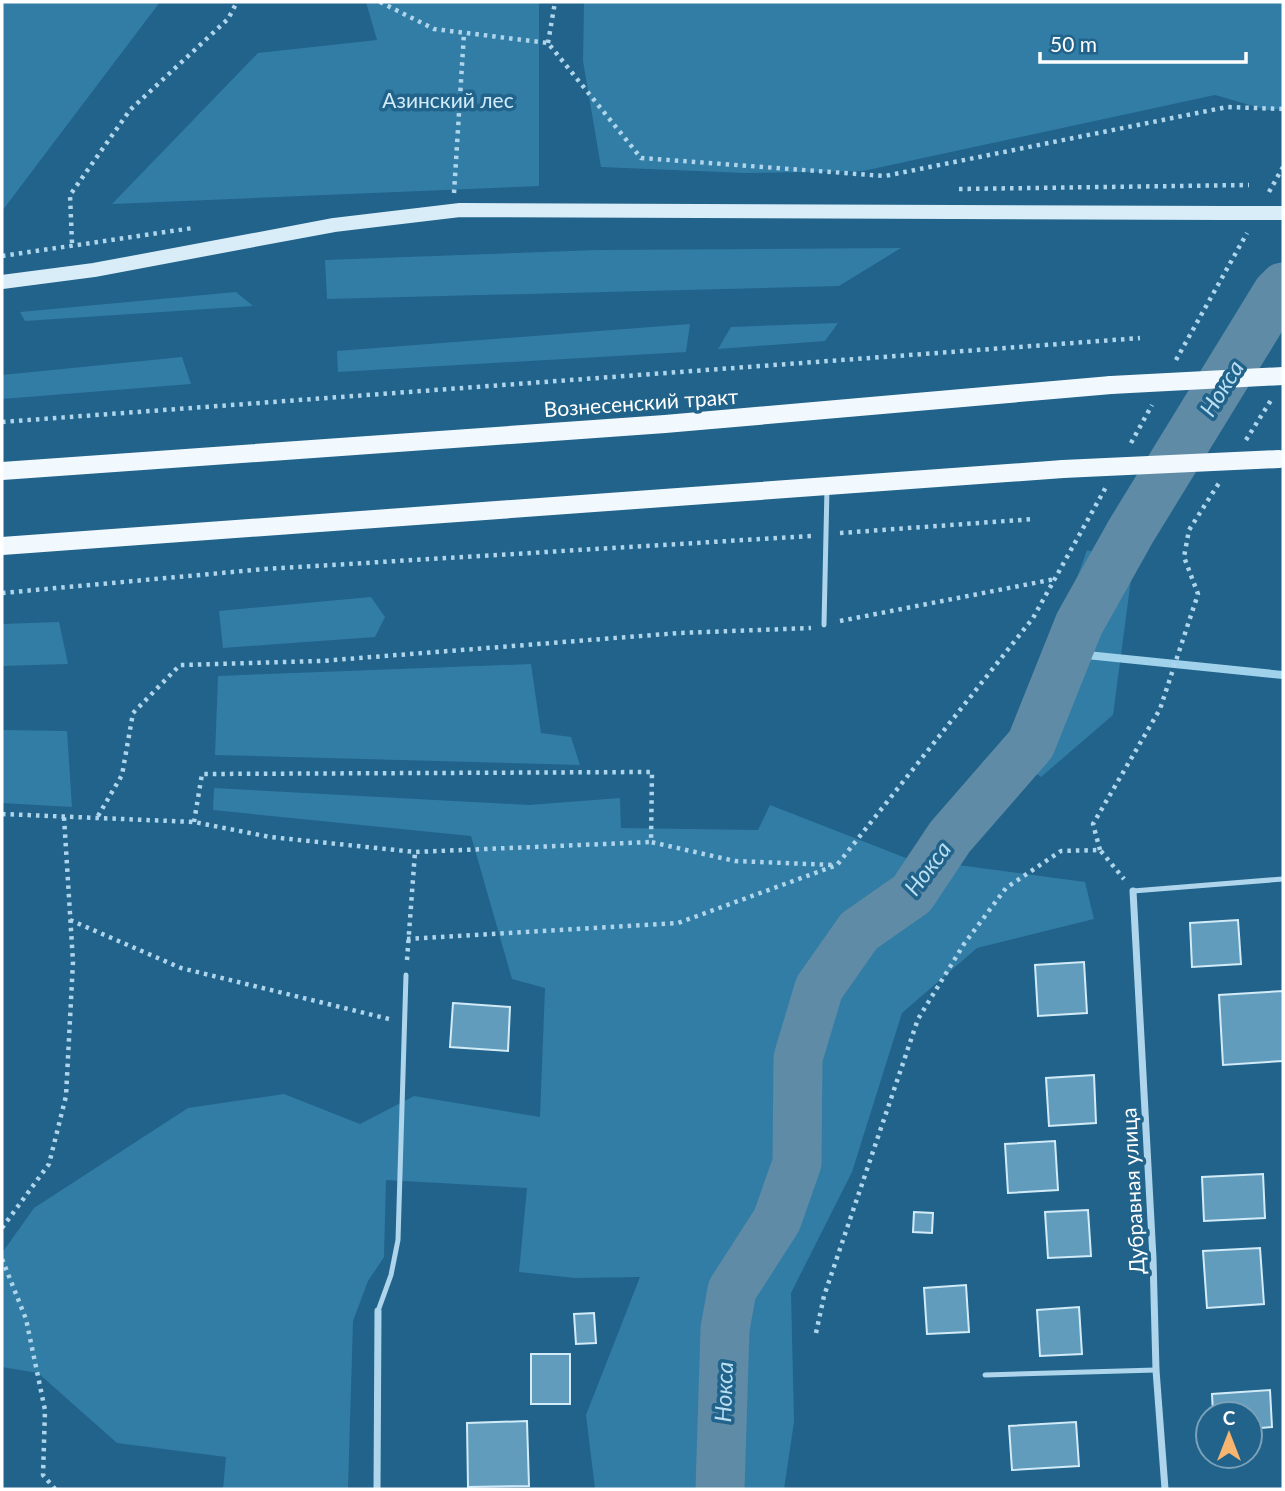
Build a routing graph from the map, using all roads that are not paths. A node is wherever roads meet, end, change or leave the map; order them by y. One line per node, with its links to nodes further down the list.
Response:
1 (1283, 213): 2 (street, bridge)
2 (2, 282)
3 (1283, 376): 5 (main road, Вознесенский тракт, bridge)
4 (1281, 459): 6 (main road, bridge)
5 (2, 471)
6 (827, 486): 7 (main road); 8 (lane)
7 (2, 546)
8 (824, 625)
9 (1283, 879): 10 (lane)
10 (1133, 891): 13 (street, Дубравная улица)
11 (406, 975): 12 (lane)
12 (379, 1311): 15 (street)
13 (1156, 1370): 14 (lane); 16 (street, Дубравная улица)
14 (985, 1375)
15 (377, 1489)
16 (1165, 1489)

